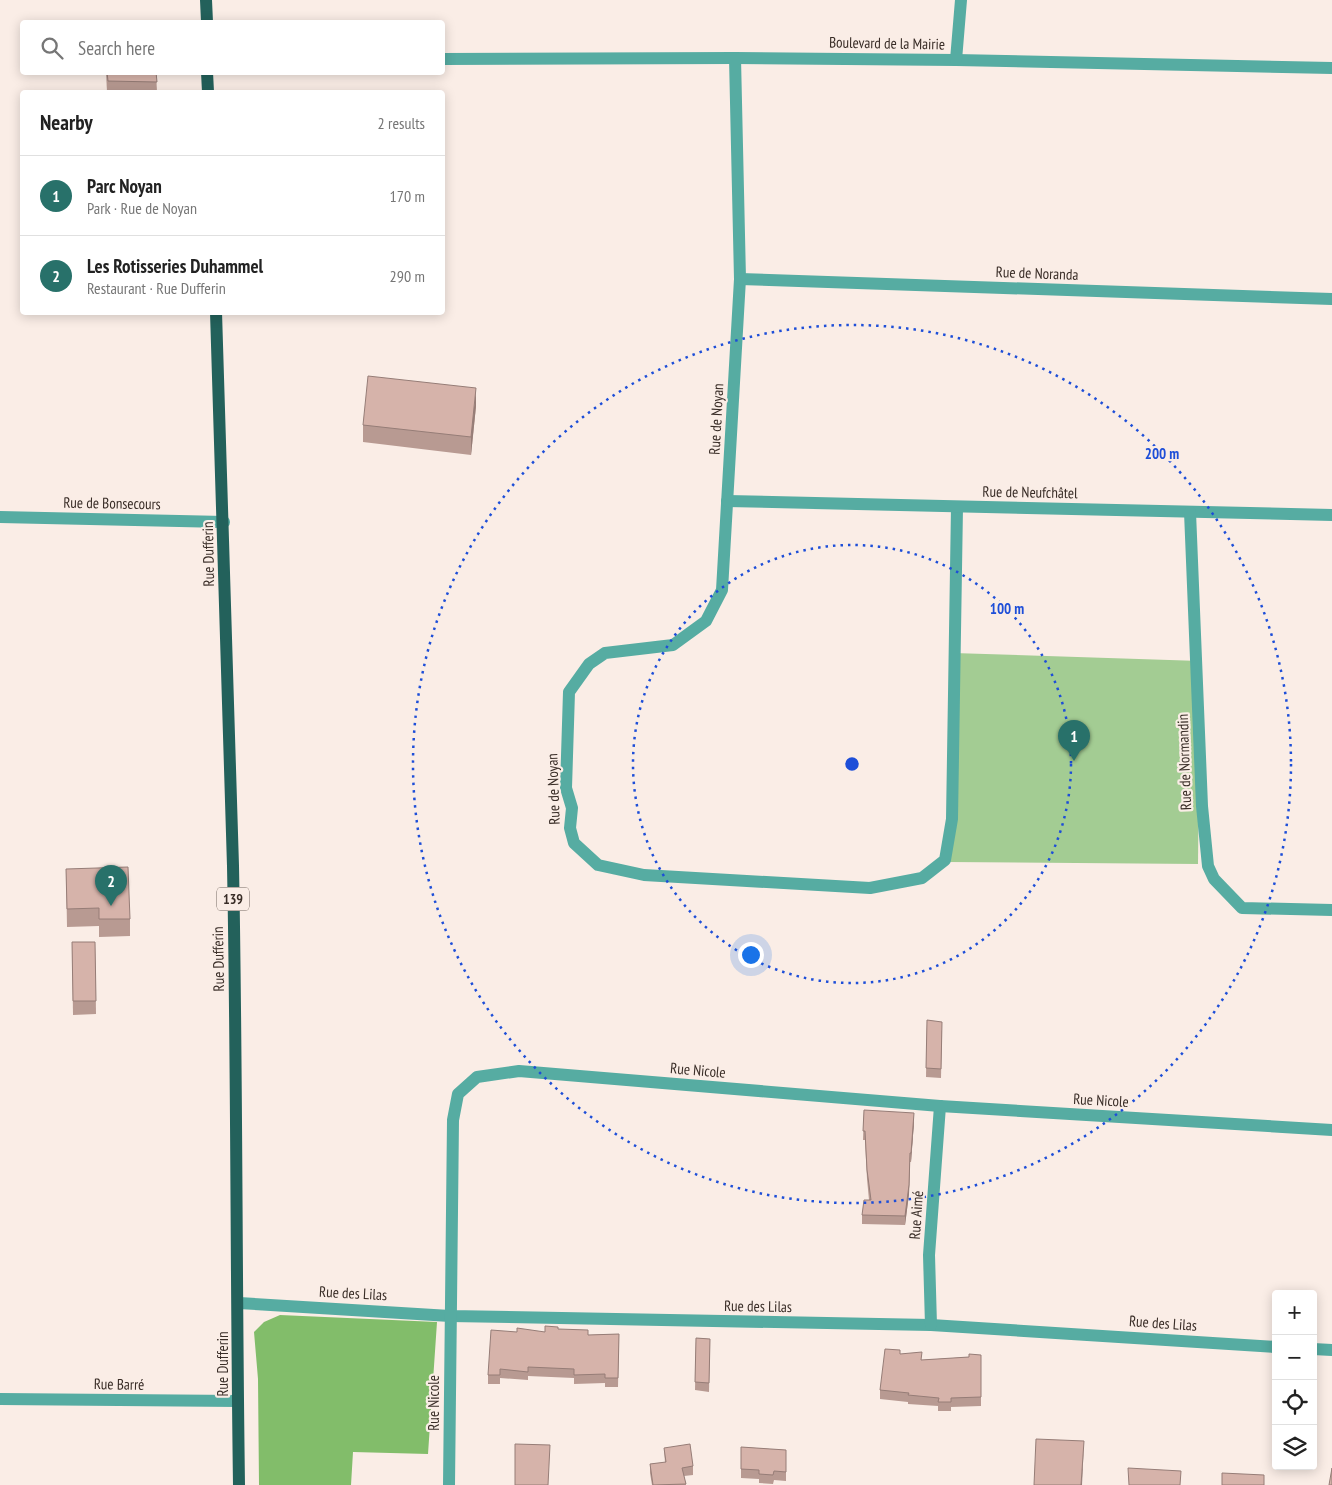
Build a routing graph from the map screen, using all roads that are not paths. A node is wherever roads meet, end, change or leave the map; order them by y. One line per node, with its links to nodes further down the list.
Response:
1 (206, 0): 3 (main road)
2 (961, 0): 6 (street)
3 (207, 20)
4 (736, 58): 5 (street, Boulevard de la Mairie); 6 (street, Boulevard de la Mairie); 10 (street, Rue de Noyan)
5 (445, 60)
6 (956, 60): 7 (street, Boulevard de la Mairie)
7 (1332, 68)
8 (207, 75): 9 (main road)
9 (208, 90)
10 (740, 279): 11 (street, Rue de Noranda); 13 (street, Rue de Noyan)
11 (1332, 299)
12 (216, 315): 18 (main road, Rue Dufferin / 139)
13 (727, 501): 14 (street, Rue de Neufchâtel); 14 (street, Rue de Noyan)
14 (957, 507): 15 (street, Rue de Neufchâtel)
15 (1190, 512): 16 (street, Rue de Neufchâtel); 19 (street, Rue de Normandin)
16 (1332, 515)
17 (0, 517): 18 (street, Rue de Bonsecours)
18 (224, 522): 22 (main road, Rue Dufferin / 139)
19 (1332, 910)
20 (940, 1106): 21 (street, Rue Nicole); 23 (street, Rue Nicole); 24 (street, Rue Aimé)
21 (1332, 1130)
22 (238, 1303): 23 (street, Rue des Lilas); 29 (main road, Rue Dufferin / 139)
23 (450, 1316): 24 (street, Rue des Lilas); 31 (street, Rue Nicole)
24 (931, 1325): 25 (street, Rue des Lilas)
25 (1272, 1346)
26 (1317, 1349): 27 (street)
27 (1332, 1350)
28 (0, 1399): 29 (street, Rue Barré)
29 (238, 1401): 30 (main road, Rue Dufferin / 139)
30 (239, 1485)
31 (449, 1485)

